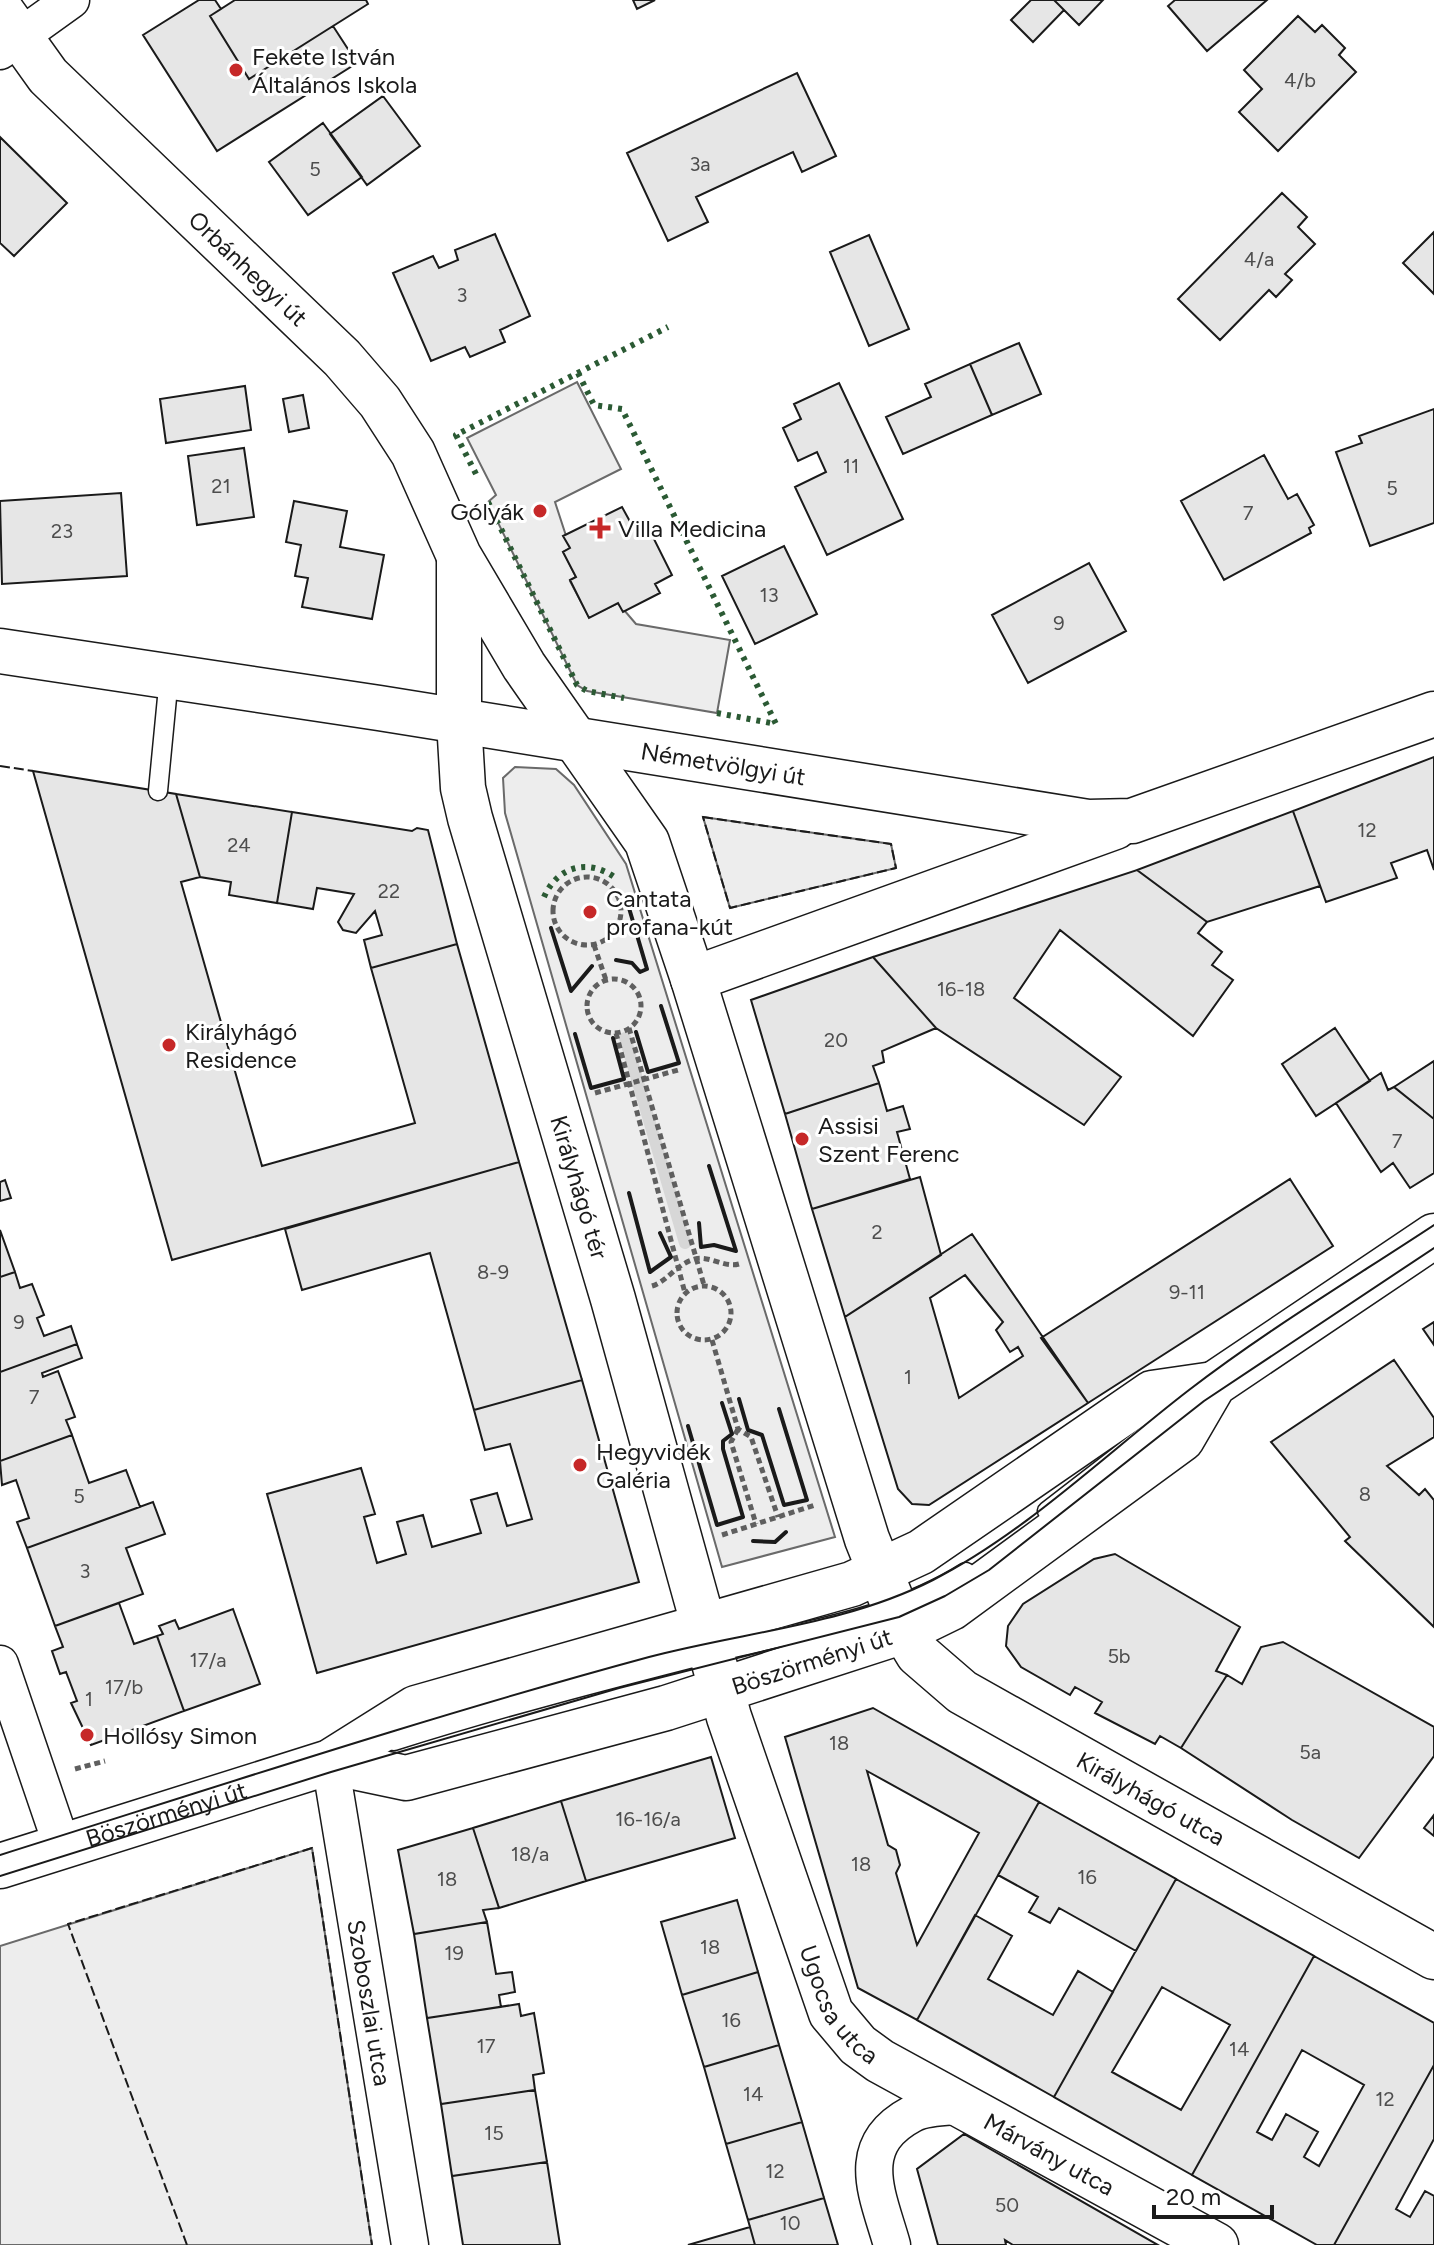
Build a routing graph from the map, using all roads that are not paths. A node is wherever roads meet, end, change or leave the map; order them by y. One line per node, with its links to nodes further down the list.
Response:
1 (71, 0): 2 (street)
2 (6, 32): 3 (street, Orbánhegyi út)
3 (459, 556): 7 (street, Orbánhegyi út); 8 (street, Orbánhegyi út)
4 (0, 651): 5 (street, Németvölgyi út)
5 (169, 677): 7 (street, Németvölgyi út); 9 (lane)
6 (1434, 714): 10 (street, Németvölgyi út)
7 (459, 721): 8 (street, Németvölgyi út); 17 (street, Királyhágó tér)
8 (572, 739): 10 (street, Németvölgyi út); 11 (street)
9 (158, 791)
10 (1132, 821): 11 (street)
11 (693, 979): 16 (street)
12 (1434, 1236): 13 (street, Böszörményi út)
13 (1214, 1384): 14 (lane); 16 (street, Böszörményi út); 16 (street, Böszörményi út)
14 (1032, 1523)
15 (995, 1552): 16 (lane)
16 (893, 1604): 17 (street, Böszörményi út); 17 (street, Böszörményi út); 22 (street, Királyhágó utca)
17 (713, 1656): 19 (street, Böszörményi út); 19 (street, Böszörményi út); 23 (street, Ugocsa utca)
18 (0, 1664): 20 (street)
19 (330, 1762): 20 (street, Böszörményi út); 24 (street, Szoboszlai utca)
20 (62, 1846): 21 (street, Böszörményi út)
21 (0, 1866)
22 (1434, 1957)
23 (967, 2105): 25 (street); 26 (street, Márvány utca)
24 (410, 2245)
25 (892, 2245)
26 (1216, 2245)

